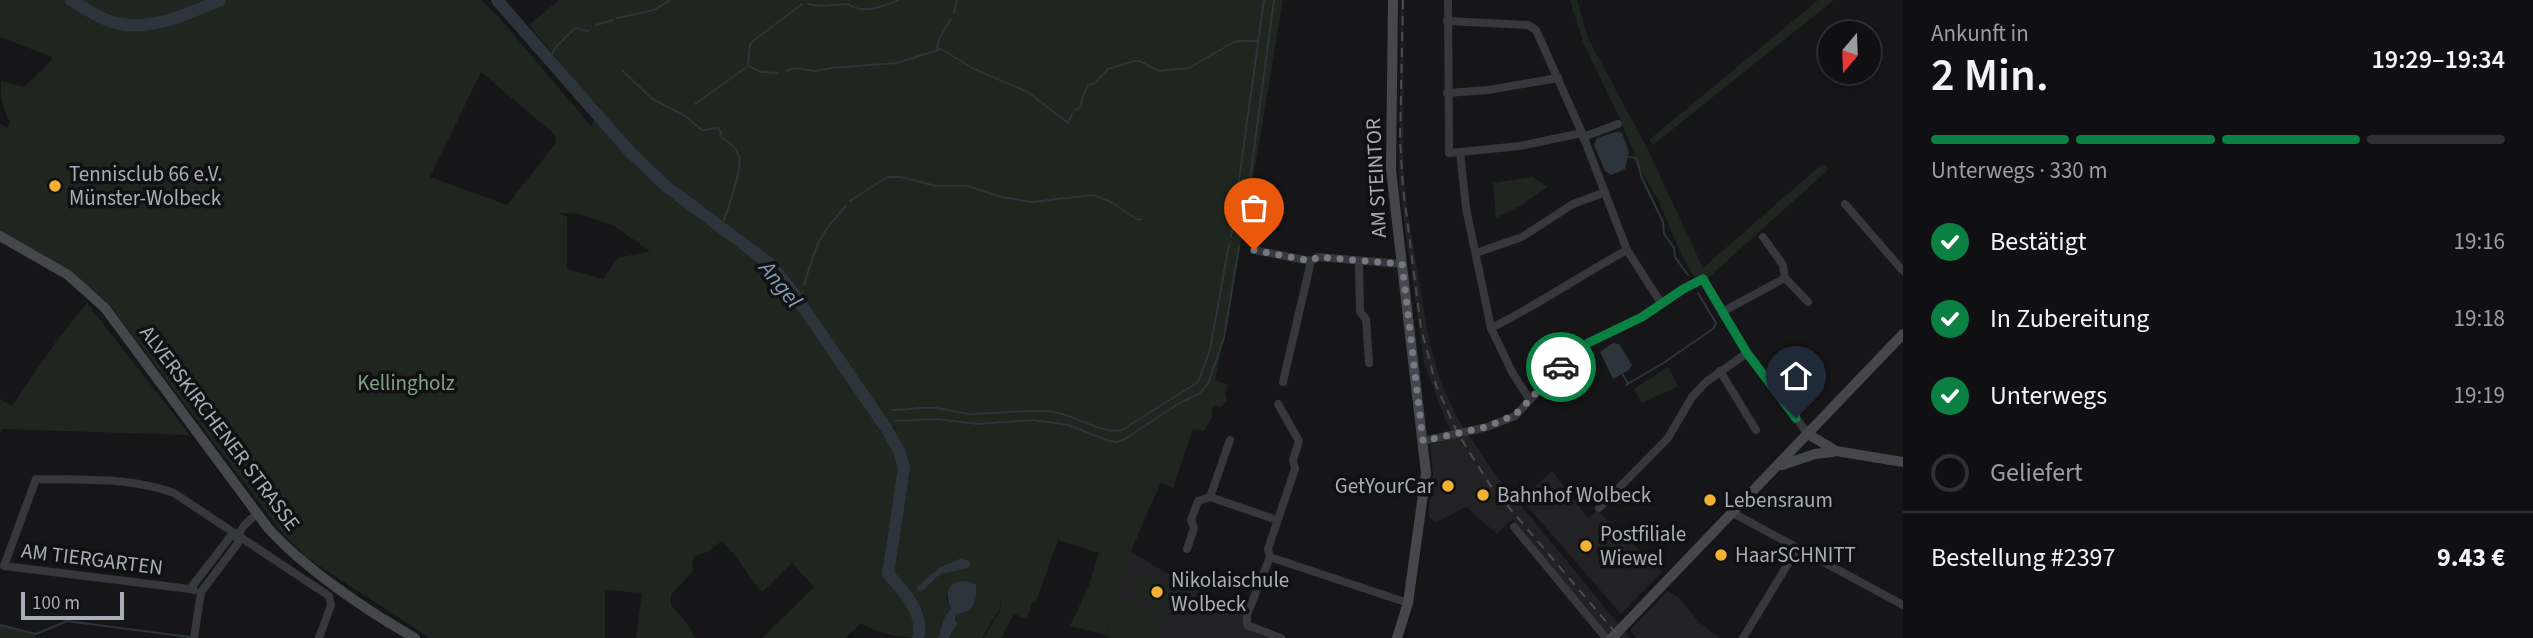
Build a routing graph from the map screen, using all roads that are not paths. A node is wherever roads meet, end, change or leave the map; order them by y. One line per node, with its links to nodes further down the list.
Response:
1 (1393, 0): 18 (street, AM STEINTOR)
2 (1448, 0): 3 (street)
3 (1447, 22): 4 (street); 5 (street)
4 (1558, 78): 5 (street); 7 (street)
5 (1447, 93): 8 (street)
6 (1618, 124): 7 (street)
7 (1582, 135): 8 (street); 9 (street)
8 (1460, 152): 15 (street)
9 (1603, 193): 14 (street); 15 (street)
10 (1845, 204): 19 (street)
11 (0, 236): 42 (street, ALVERSKIRCHENER STRASSE)
12 (1763, 237): 20 (street)
13 (1254, 250): 16 (street)
14 (1627, 250): 22 (street); 24 (street)
15 (1476, 253): 24 (street)
16 (1311, 261): 17 (street); 29 (street)
17 (1359, 261): 18 (street); 27 (street)
18 (1402, 264): 35 (street, AM STEINTOR)
19 (1903, 271)
20 (1785, 278): 21 (street); 23 (street)
21 (1808, 302)
22 (1661, 303): 23 (street); 30 (street)
23 (1722, 312): 26 (street)
24 (1491, 328): 30 (street)
25 (1903, 334): 33 (street)
26 (1747, 353): 28 (street); 33 (street)
27 (1368, 363)
28 (1720, 371): 32 (street); 40 (street)
29 (1283, 382)
30 (1530, 400): 35 (street)
31 (1278, 404): 43 (street)
32 (1756, 430)
33 (1808, 434): 36 (street); 38 (street)
34 (1230, 440): 39 (street)
35 (1423, 441): 53 (street, AM STEINTOR)
36 (1836, 452): 37 (street); 38 (street)
37 (1903, 462)
38 (1775, 467): 41 (street)
39 (1210, 496): 43 (street); 47 (street)
40 (1599, 509)
41 (1731, 512): 46 (street); 60 (street)
42 (258, 513): 45 (street, AM TIERGARTEN); 49 (street, ALVERSKIRCHENER STRASSE)
43 (1277, 520): 48 (street)
44 (1514, 527): 60 (street)
45 (238, 535): 50 (street, AM TIERGARTEN); 50 (street, AM TIERGARTEN); 51 (street, AM TIERGARTEN); 52 (street, AM TIERGARTEN)
46 (1797, 548): 54 (street); 61 (street)
47 (1187, 550)
48 (1270, 557): 53 (street); 58 (street)
49 (336, 586): 51 (street); 57 (street, ALVERSKIRCHENER STRASSE)
50 (190, 589): 52 (street, AM TIERGARTEN)
51 (320, 589): 56 (street)
52 (201, 592): 55 (street, AM TIERGARTEN)
53 (1408, 603): 59 (street, AM STEINTOR)
54 (1903, 606)
55 (194, 638)
56 (319, 638)
57 (415, 638)
58 (1281, 638)
59 (1397, 638)
60 (1609, 638)
61 (1743, 638)

